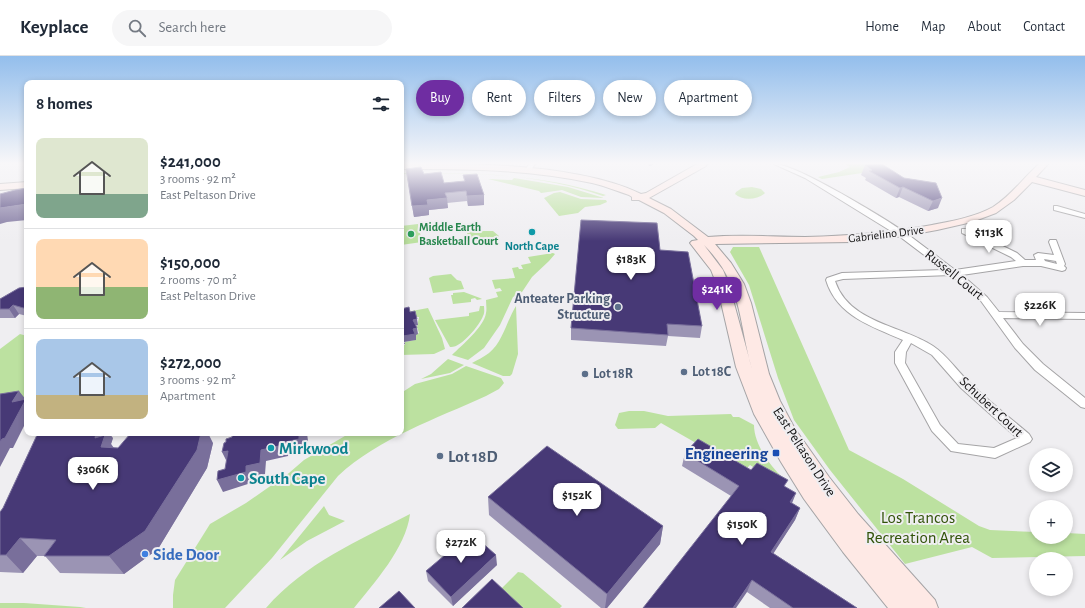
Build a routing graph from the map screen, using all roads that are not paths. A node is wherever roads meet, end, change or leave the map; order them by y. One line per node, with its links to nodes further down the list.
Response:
1 (24, 190): 9 (main road)
2 (605, 190): 11 (main road, East Peltason Drive)
3 (617, 190): 11 (main road, East Peltason Drive)
4 (646, 190): 11 (main road)
5 (658, 190): 11 (main road)
6 (829, 190): 15 (street, Russell Court)
7 (1019, 190): 15 (main road, Gabrielino Drive)
8 (1073, 190): 10 (main road)
9 (0, 192)
10 (1085, 193)
11 (635, 197): 16 (main road, East Peltason Drive); 24 (main road, East Peltason Drive)
12 (1057, 208): 13 (street)
13 (1085, 216)
14 (965, 231): 18 (street)
15 (902, 234): 16 (main road, Gabrielino Drive); 19 (street, Russell Court)
16 (706, 241): 25 (main road, East Peltason Drive)
17 (1053, 242): 18 (street, Schubert Court)
18 (1023, 263): 19 (street, Schubert Court)
19 (954, 272): 20 (street, Russell Court); 22 (street, Schubert Court)
20 (996, 315): 21 (street); 23 (street, Russell Court)
21 (1085, 316)
22 (910, 338): 22 (street, Schubert Court)
23 (1085, 404)
24 (902, 608)
25 (927, 608)

